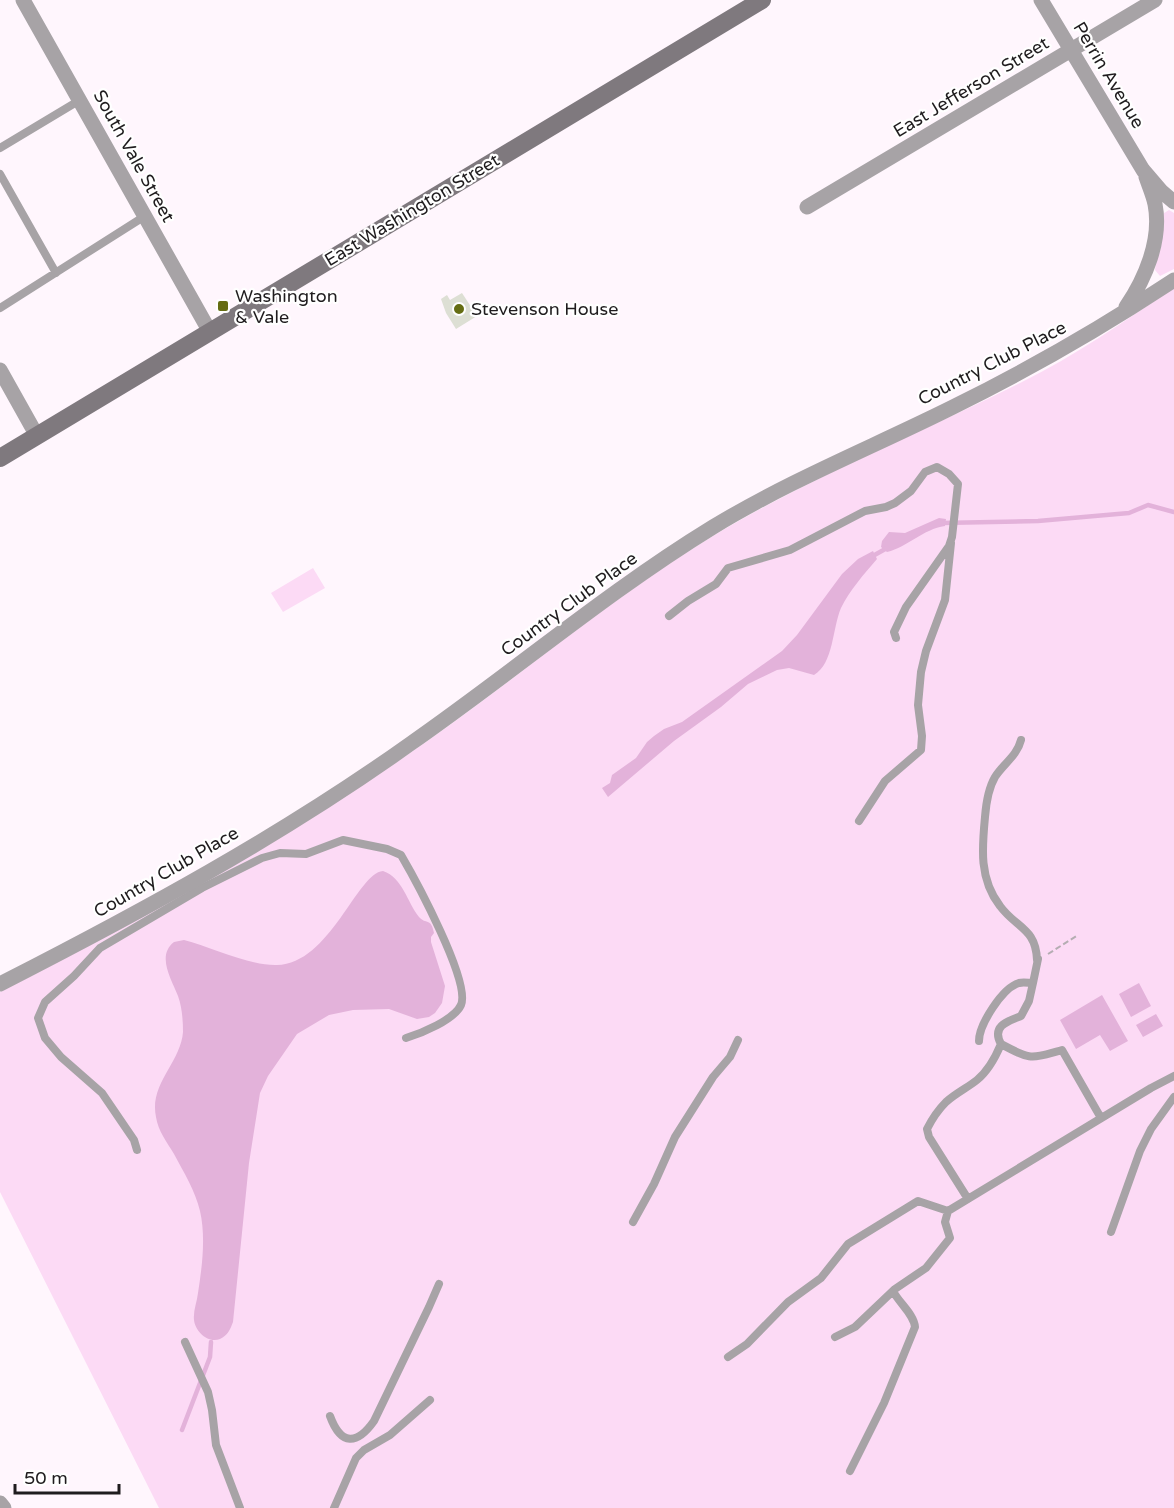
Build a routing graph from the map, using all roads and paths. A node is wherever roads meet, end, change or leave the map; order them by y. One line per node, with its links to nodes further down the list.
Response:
1 (23, 0): 6 (street, South Vale Street)
2 (762, 0): 17 (main road, East Washington Street)
3 (1041, 0): 5 (street, Perrin Avenue)
4 (1155, 0): 5 (street, East Jefferson Street)
5 (1071, 51): 8 (street, Perrin Avenue); 11 (street, East Jefferson Street)
6 (80, 100): 7 (lane); 12 (street, South Vale Street)
7 (0, 148)
8 (1143, 170): 10 (street, Perrin Avenue); 16 (street, Perrin Avenue)
9 (0, 174): 13 (lane)
10 (1174, 202)
11 (807, 207)
12 (145, 216): 13 (lane); 17 (street, South Vale Street)
13 (56, 273): 15 (lane)
14 (1174, 280): 16 (street, Country Club Place)
15 (0, 308)
16 (1121, 315): 29 (street, Country Club Place)
17 (210, 332): 19 (main road, East Washington Street)
18 (0, 370): 19 (street)
19 (37, 436): 20 (main road, East Washington Street)
20 (0, 458)
21 (952, 538): 22 (lane); 23 (lane); 25 (lane)
22 (669, 616)
23 (896, 638)
24 (1021, 740): 27 (lane)
25 (859, 821)
26 (1078, 935): 27 (path)
27 (1038, 960): 28 (lane)
28 (1033, 983): 32 (lane); 33 (lane)
29 (0, 984)
30 (406, 1038): 37 (lane)
31 (738, 1040): 40 (lane)
32 (979, 1041)
33 (1001, 1044): 36 (lane); 38 (lane)
34 (1174, 1076): 36 (lane)
35 (1174, 1097): 41 (lane)
36 (1101, 1118): 38 (lane)
37 (137, 1150)
38 (968, 1199): 39 (lane)
39 (948, 1211): 43 (lane); 46 (lane)
40 (633, 1222)
41 (1111, 1232)
42 (439, 1284): 48 (lane)
43 (893, 1291): 44 (lane); 49 (lane)
44 (835, 1337)
45 (185, 1342): 52 (lane)
46 (728, 1357)
47 (430, 1400): 53 (lane)
48 (330, 1416)
49 (850, 1471)
50 (0, 1503): 51 (street)
51 (4, 1508)
52 (240, 1508)
53 (334, 1508)

